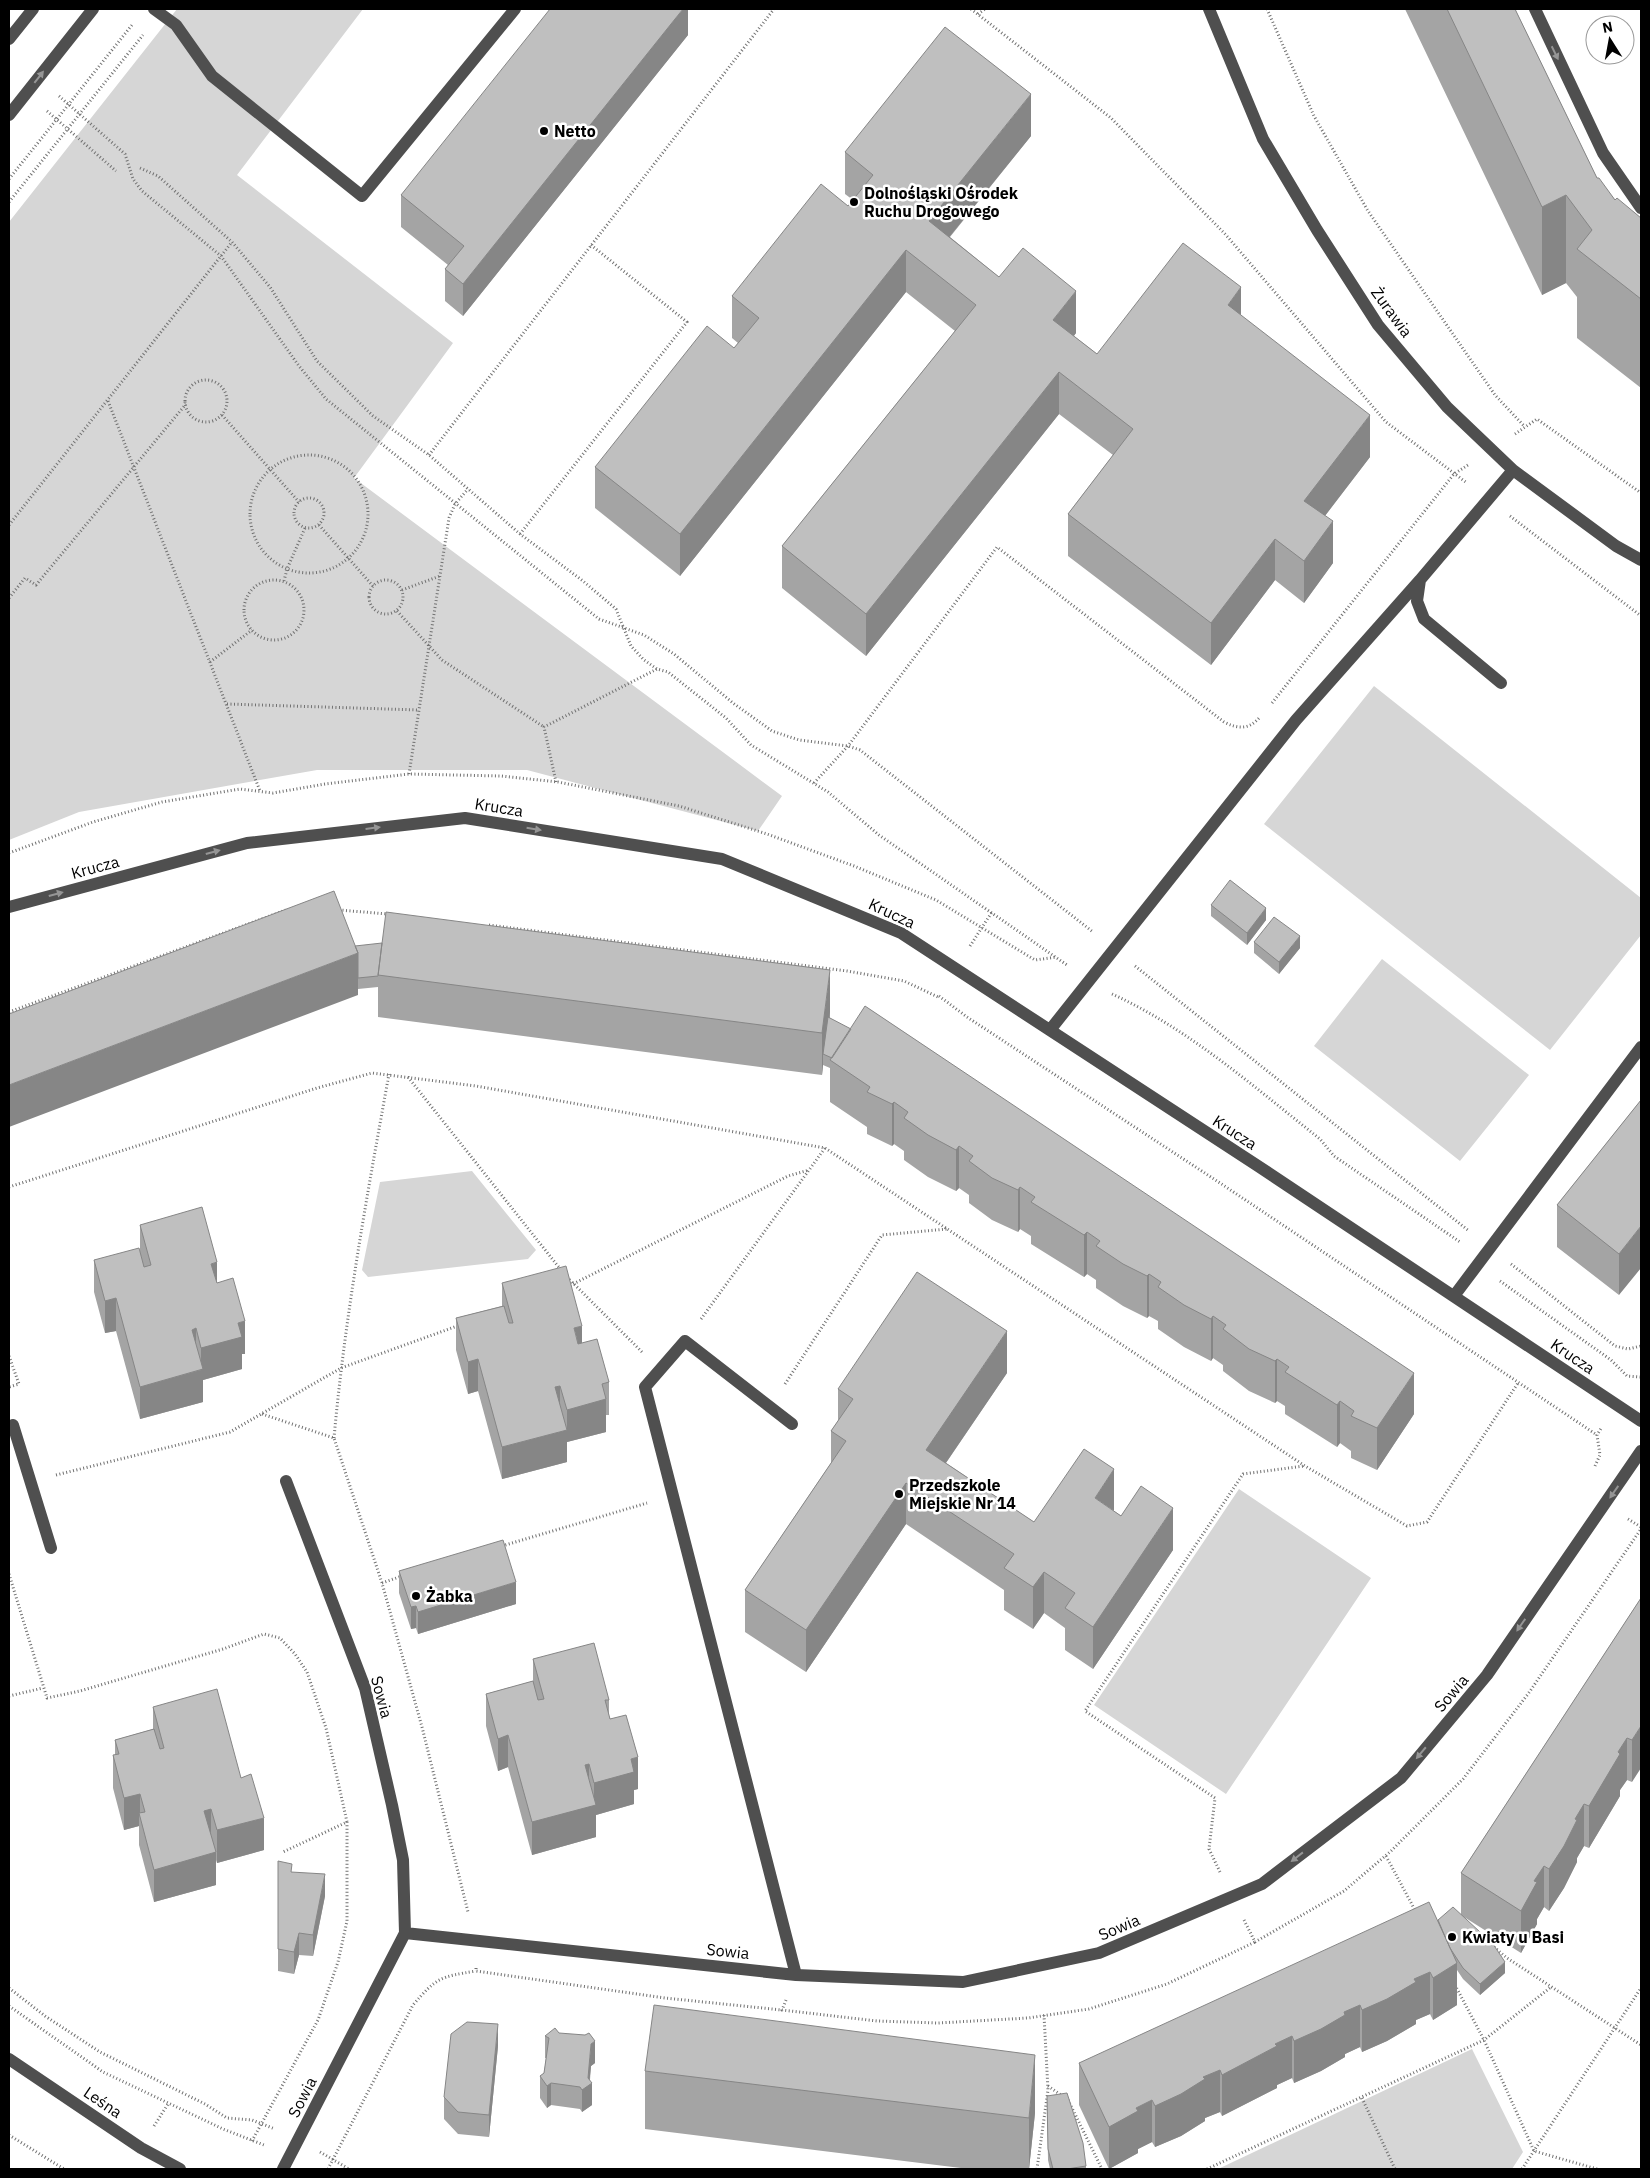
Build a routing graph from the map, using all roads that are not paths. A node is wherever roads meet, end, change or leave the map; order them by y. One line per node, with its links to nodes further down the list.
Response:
1 (33, 9): 7 (street)
2 (93, 9): 8 (street, one-way to 2)
3 (515, 9): 6 (street)
4 (1209, 9): 10 (street, Żurawia)
5 (1535, 9): 9 (street, one-way to 9)
6 (157, 11)
7 (9, 39)
8 (9, 115)
9 (1641, 208)
10 (1513, 470): 11 (street, Żurawia); 12 (street)
11 (1641, 560)
12 (1420, 580): 13 (street); 15 (street)
13 (1502, 683)
14 (9, 907): 15 (street, Krucza, one-way to 15)
15 (1050, 1030): 17 (street, Krucza)
16 (1641, 1047): 17 (street)
17 (1454, 1296): 18 (street, Krucza)
18 (1641, 1421)
19 (792, 1424): 25 (street)
20 (13, 1425): 23 (street)
21 (1641, 1452): 25 (street, Sowia, one-way to 25)
22 (286, 1481): 24 (street, Sowia)
23 (51, 1548)
24 (405, 1933): 25 (street, Sowia); 28 (street, Sowia)
25 (796, 1975)
26 (9, 2059): 27 (street, Leśna)
27 (180, 2169)
28 (283, 2169)

